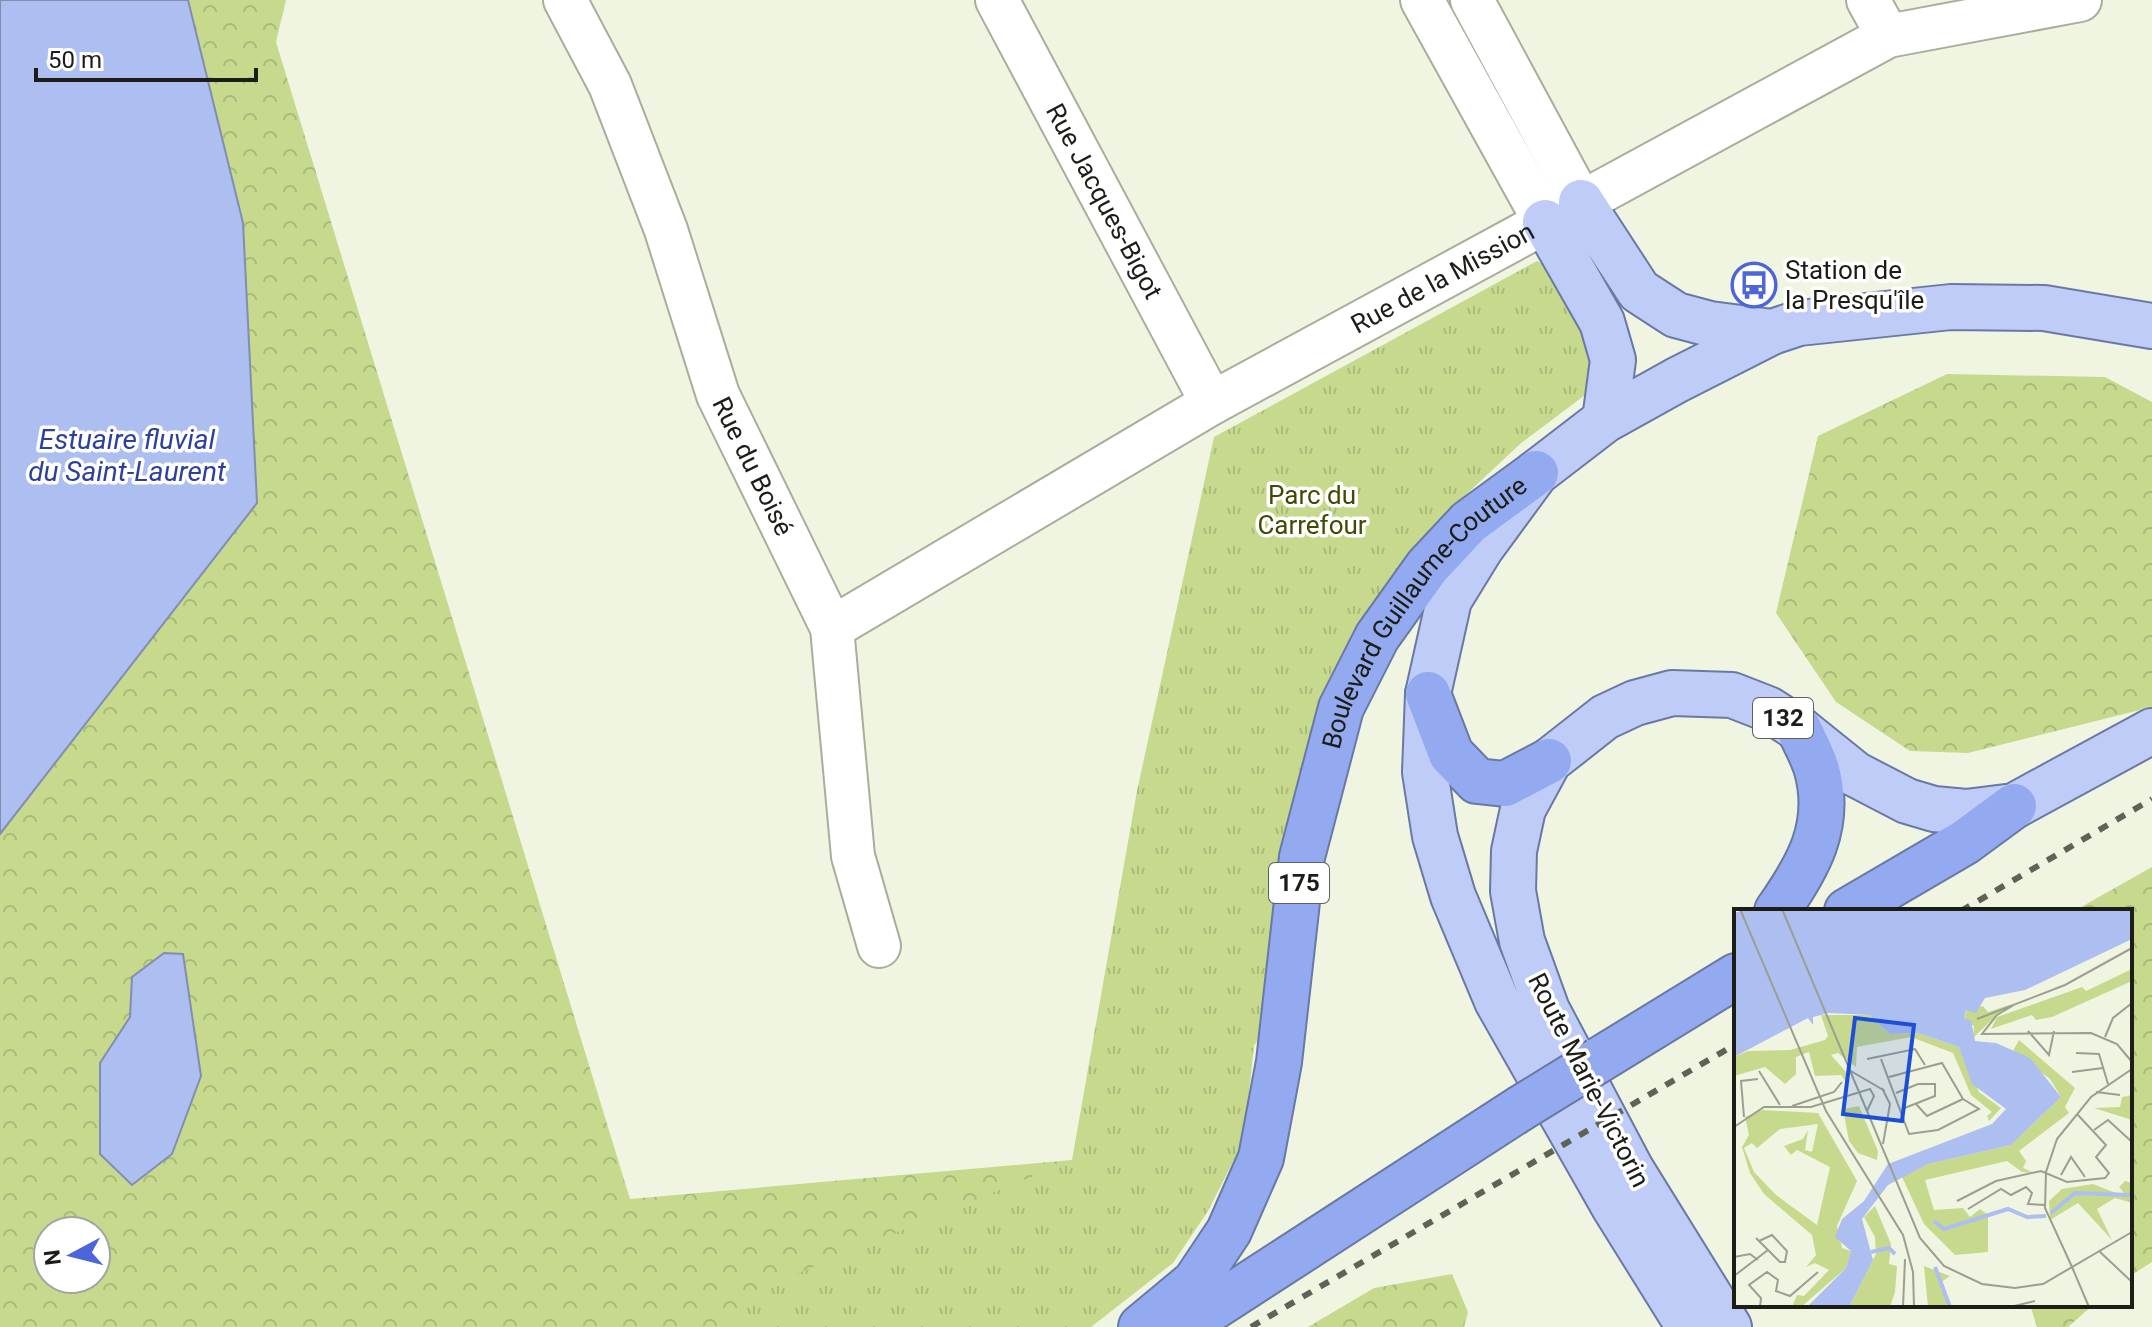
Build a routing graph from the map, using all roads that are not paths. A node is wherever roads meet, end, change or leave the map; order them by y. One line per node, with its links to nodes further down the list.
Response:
1 (565, 0): 14 (street, Rue du Boisé)
2 (997, 0): 11 (street, Rue Jacques-Bigot)
3 (1422, 0): 8 (street)
4 (1472, 0): 8 (street)
5 (1868, 0): 7 (street)
6 (2080, 0): 7 (street, Rue de la Mission)
7 (1888, 36): 8 (street, Rue de la Mission)
8 (1563, 212): 10 (main road); 11 (street, Rue de la Mission); 12 (main road)
9 (2144, 327): 10 (main road, Boulevard Guillaume-Couture)
10 (1772, 332): 12 (main road, Boulevard Guillaume-Couture)
11 (1212, 403): 14 (street, Rue de la Mission)
12 (1605, 420): 13 (main road, Boulevard Guillaume-Couture)
13 (1536, 473): 15 (main road, Route Marie-Victorin); 24 (highway, Boulevard Guillaume-Couture / 175)
14 (832, 628): 22 (street, Rue du Boisé)
15 (1428, 694): 18 (highway); 26 (main road, Route Marie-Victorin)
16 (1799, 729): 18 (main road, Route Marie-Victorin / 132); 19 (main road, Route Marie-Victorin / 132); 20 (highway)
17 (2152, 731): 19 (main road, 132)
18 (1549, 761): 27 (main road, Route Marie-Victorin / 132)
19 (2014, 806): 21 (highway)
20 (1778, 909)
21 (1850, 909)
22 (879, 946)
23 (1731, 975): 25 (highway, bridge)
24 (1141, 1327)
25 (1183, 1327)
26 (1689, 1327)
27 (1729, 1327)

